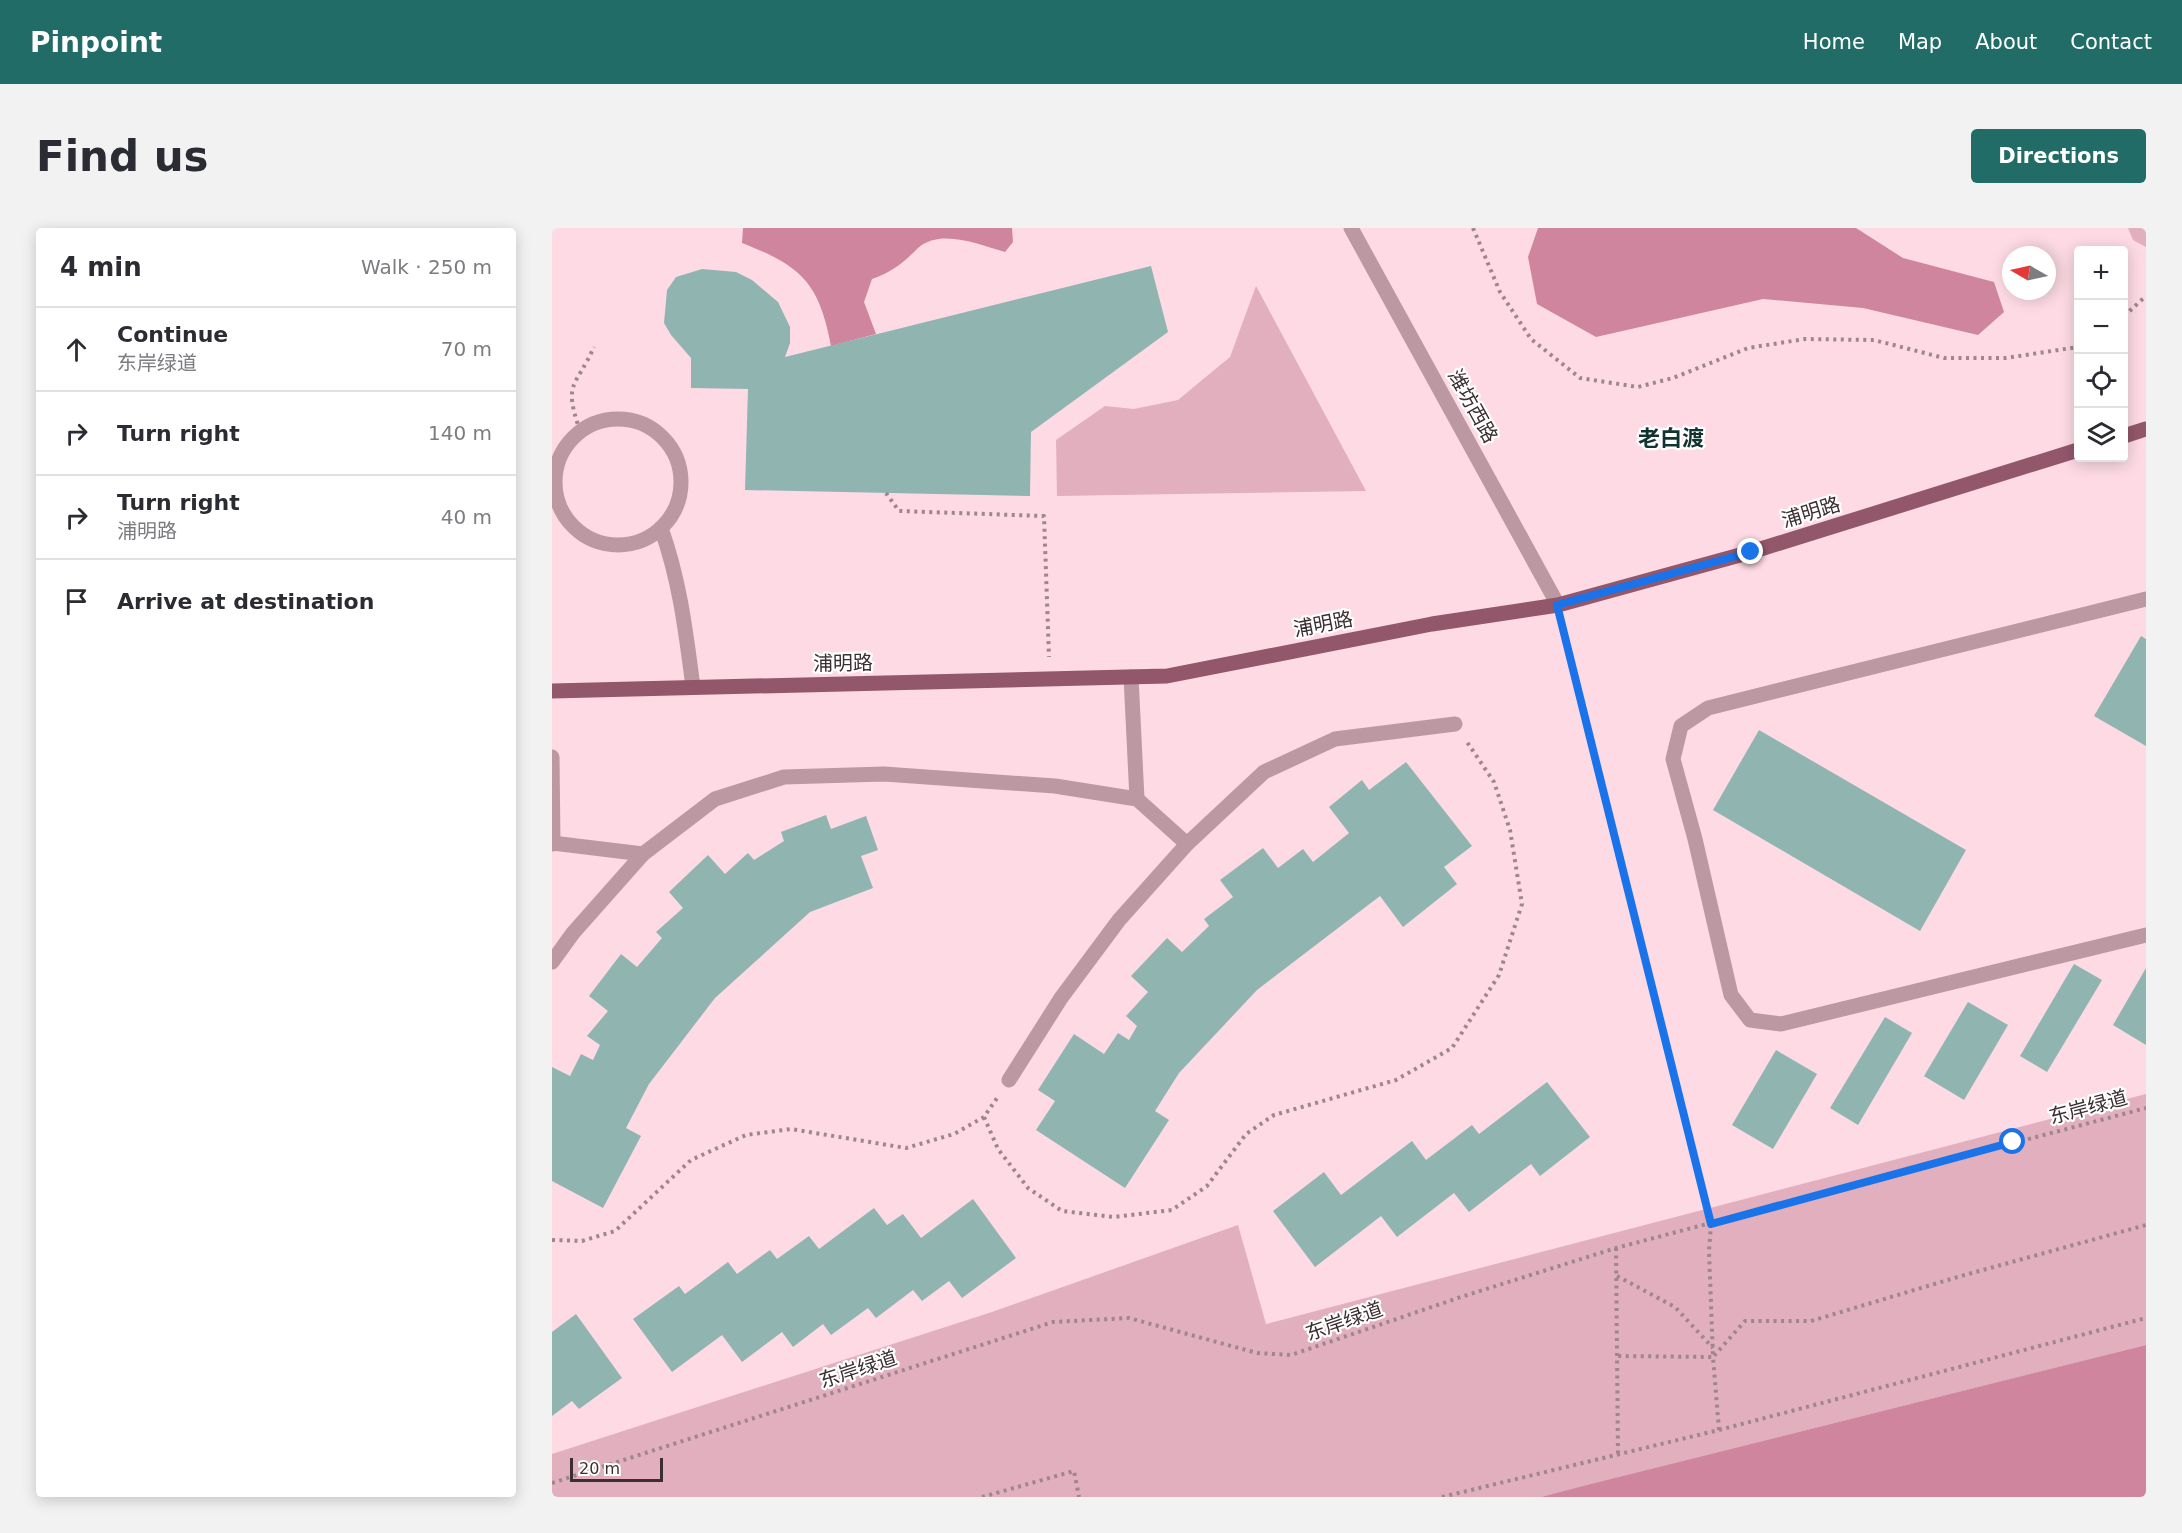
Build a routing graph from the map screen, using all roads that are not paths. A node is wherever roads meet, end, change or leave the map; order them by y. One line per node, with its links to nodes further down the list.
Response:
1 (1351, 228): 7 (street, 潍坊西路)
2 (2146, 429): 3 (main road)
3 (2128, 435)
4 (2074, 452): 7 (main road, 浦明路)
5 (661, 528): 5 (street); 9 (street)
6 (2146, 599): 17 (street)
7 (1557, 605): 8 (main road, 浦明路)
8 (1131, 677): 9 (main road, 浦明路); 13 (street)
9 (693, 687): 10 (main road, 浦明路)
10 (552, 691)
11 (1455, 724): 15 (street)
12 (552, 758): 14 (street)
13 (1137, 800): 15 (street); 16 (street)
14 (553, 843): 16 (street)
15 (1187, 844): 19 (street)
16 (643, 854): 18 (street)
17 (2146, 935)
18 (552, 962)
19 (1009, 1080)

